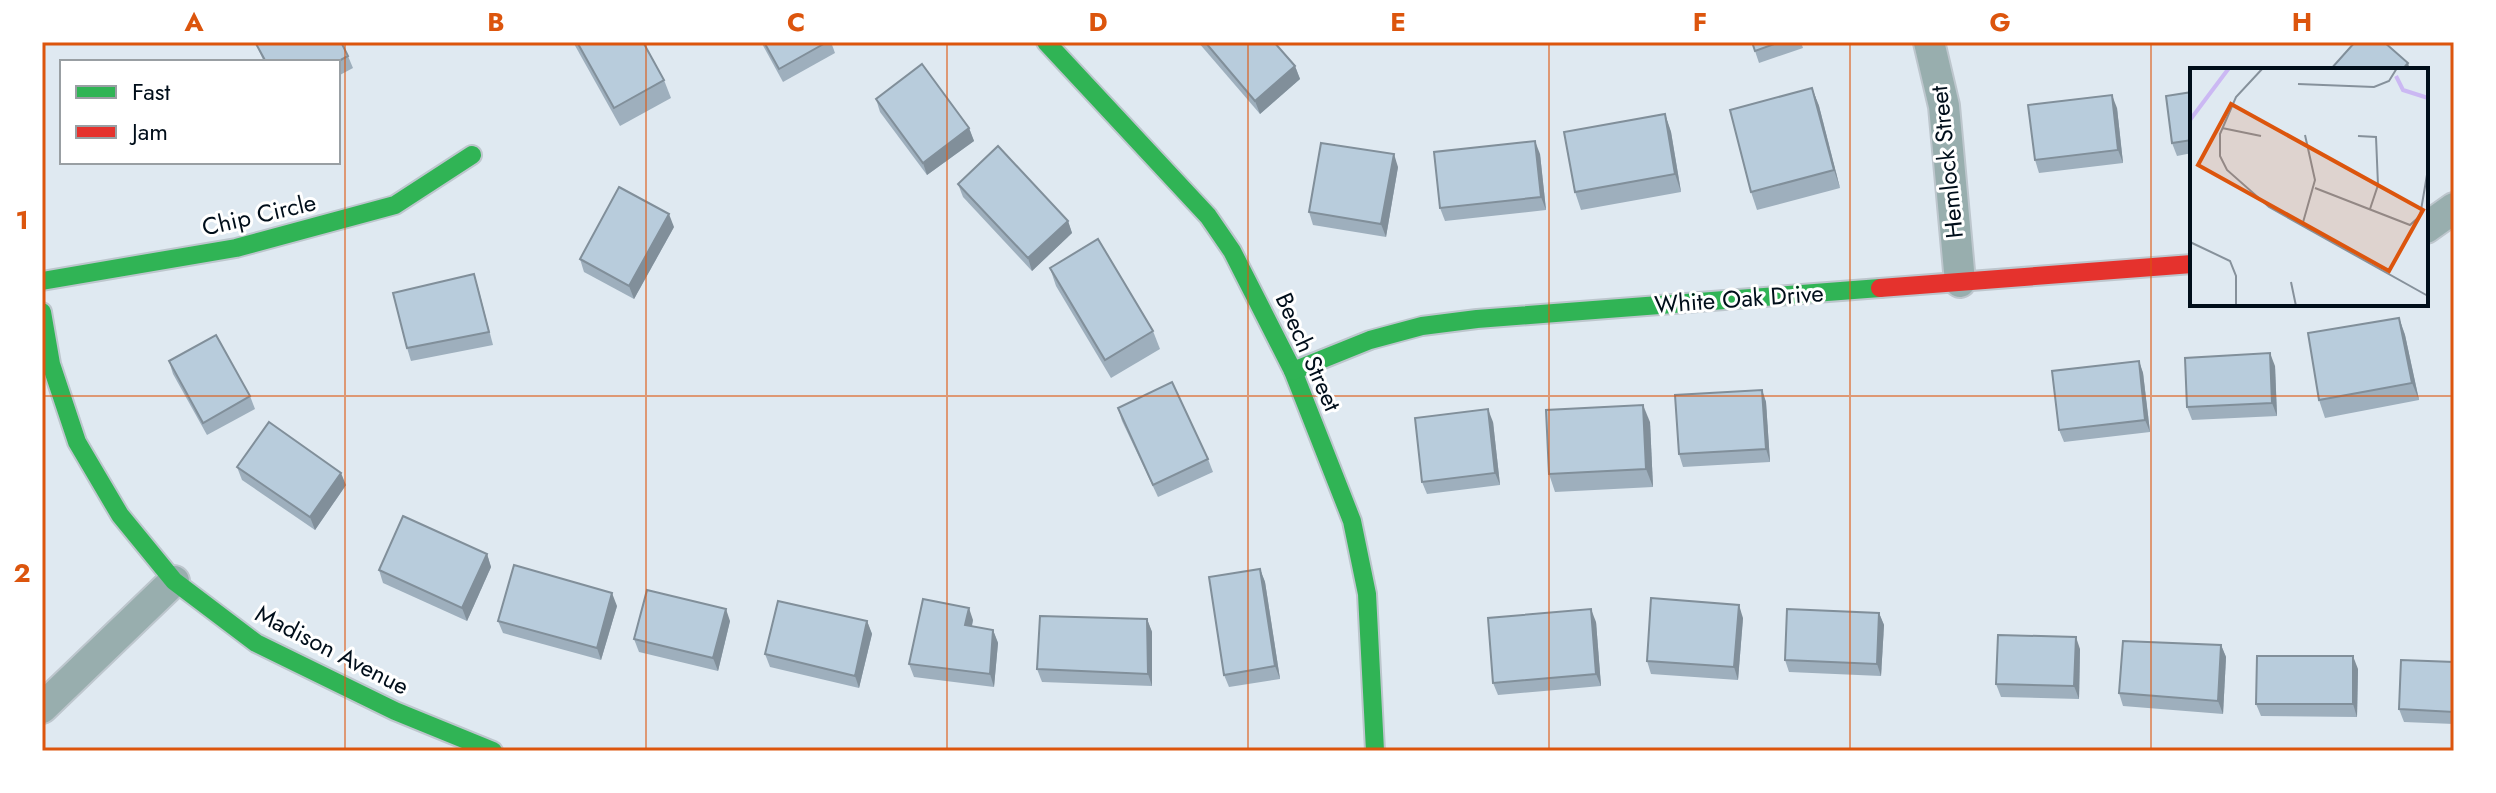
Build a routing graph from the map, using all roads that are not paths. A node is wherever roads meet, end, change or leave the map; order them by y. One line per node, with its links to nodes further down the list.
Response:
1 (1046, 42): 10 (street, Beech Street)
2 (1929, 42): 8 (street, Hemlock Street)
3 (472, 155): 7 (street, Chip Circle)
4 (2454, 208): 5 (street)
5 (2428, 227)
6 (2190, 264): 8 (street, White Oak Drive)
7 (42, 281)
8 (1960, 282): 10 (street, White Oak Drive)
9 (42, 312): 11 (street, Madison Avenue)
10 (1293, 371): 14 (street, Beech Street)
11 (174, 581): 12 (street); 13 (street, Madison Avenue)
12 (42, 708)
13 (493, 751)
14 (1375, 751)

